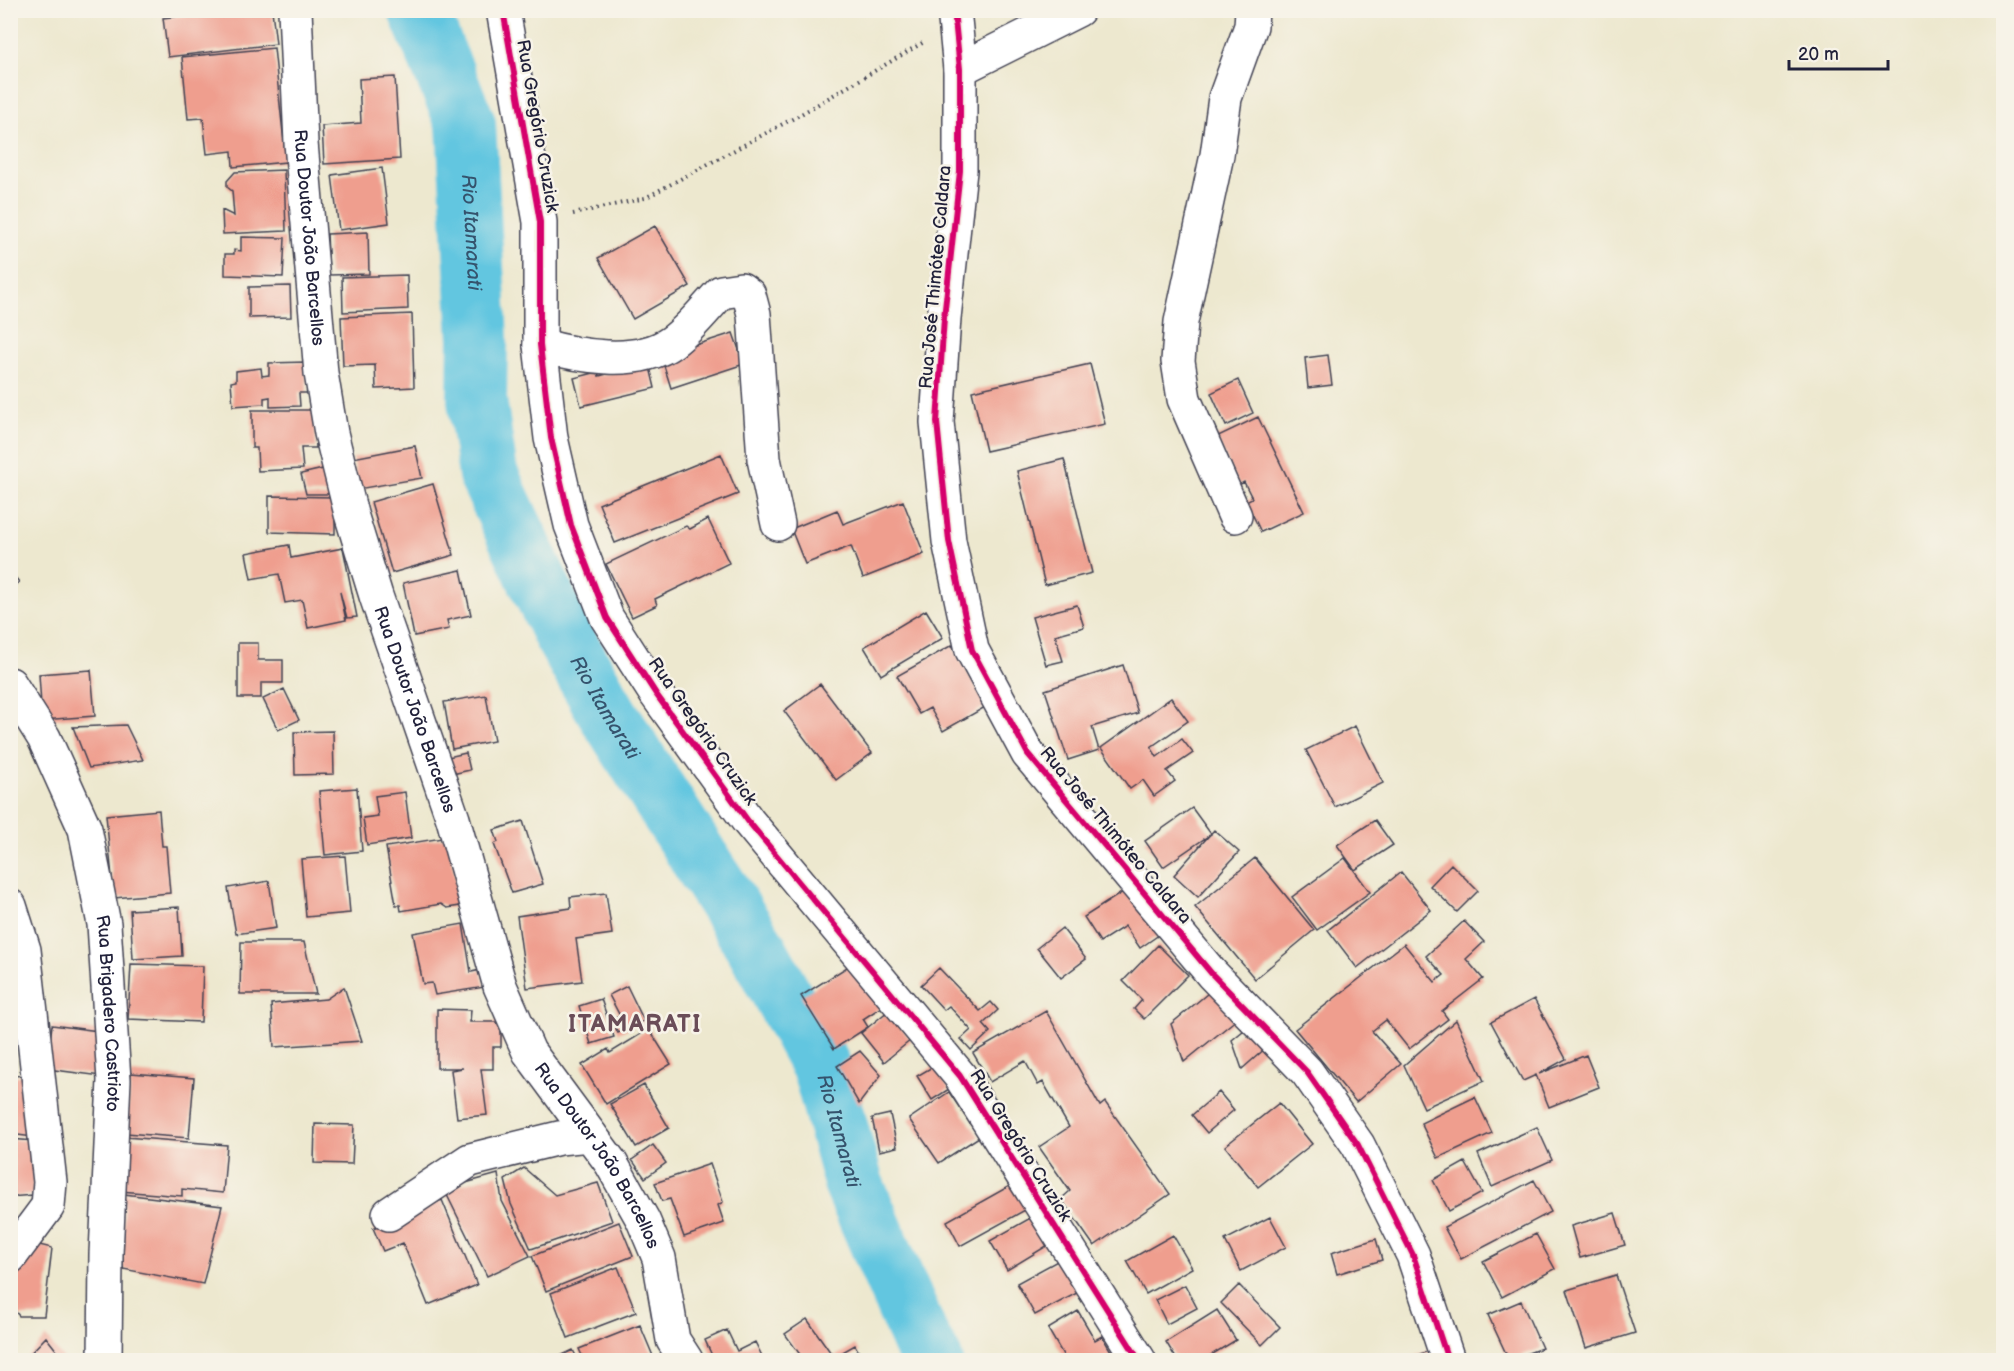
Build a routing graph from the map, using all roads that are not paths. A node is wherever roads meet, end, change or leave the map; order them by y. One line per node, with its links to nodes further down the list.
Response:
1 (296, 10): 14 (street, Rua Doutor João Barcellos)
2 (503, 10): 7 (street, Rua Gregório Cruzick)
3 (1078, 10): 6 (street)
4 (1252, 10): 8 (street)
5 (954, 17): 6 (street, Rua José Thimóteo Caldara)
6 (960, 69): 20 (street, Rua José Thimóteo Caldara)
7 (540, 345): 9 (street); 19 (street, Rua Gregório Cruzick)
8 (1235, 516)
9 (778, 524)
10 (10, 684): 17 (street, Rua Brigadero Castrioto)
11 (10, 906): 12 (street)
12 (32, 1012): 13 (street); 16 (street)
13 (10, 1045)
14 (590, 1135): 15 (street); 18 (street, Rua Doutor João Barcellos)
15 (389, 1214)
16 (10, 1257)
17 (105, 1360)
18 (686, 1360)
19 (1139, 1360)
20 (1448, 1360)

